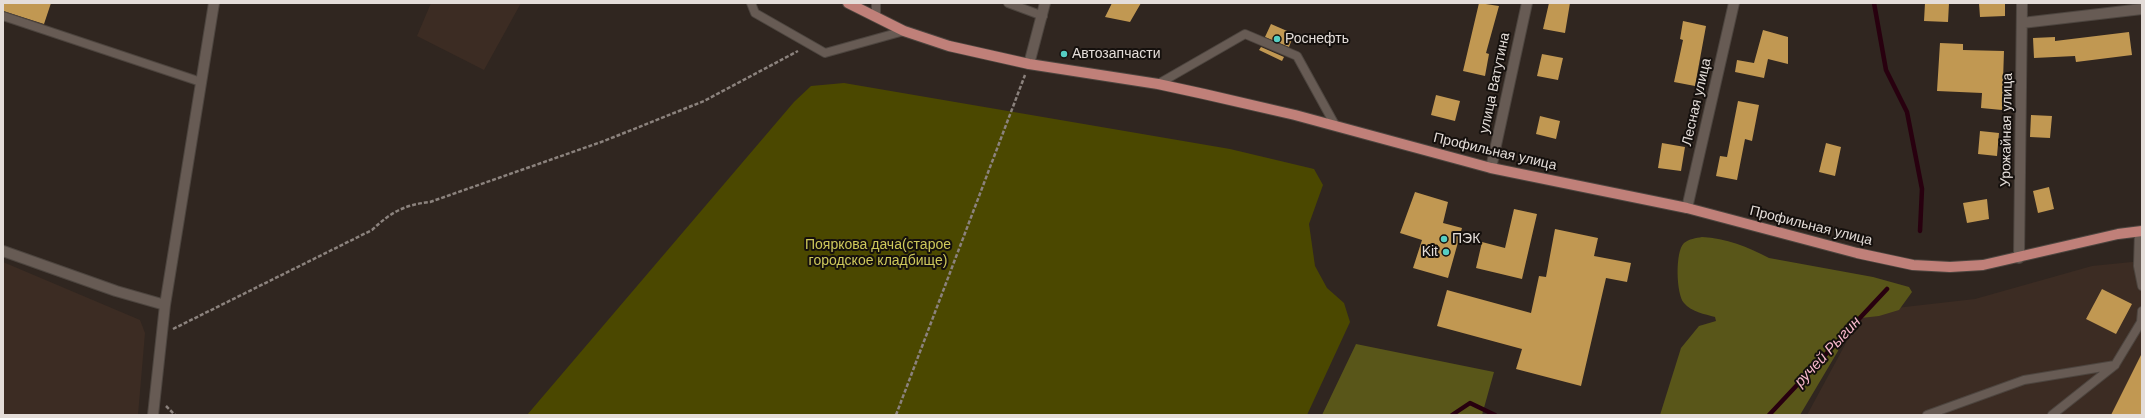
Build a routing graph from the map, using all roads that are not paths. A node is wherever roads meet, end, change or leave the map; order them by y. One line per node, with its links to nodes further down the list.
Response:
1 (214, 3): 17 (street)
2 (751, 3): 15 (lane)
3 (848, 3): 13 (main road, Профильная улица)
4 (876, 3): 13 (lane)
5 (1008, 3): 12 (lane)
6 (1045, 3): 12 (street)
7 (1527, 3): 20 (street, улица Ватутина)
8 (1734, 3): 21 (street, Лесная улица)
9 (2022, 3): 14 (street, Урожайная улица)
10 (2142, 10): 14 (street)
11 (3, 16): 17 (lane)
12 (1042, 16): 16 (street)
13 (876, 17): 15 (main road, Профильная улица)
14 (2022, 23): 24 (street, Урожайная улица)
15 (904, 31): 16 (main road, Профильная улица)
16 (1029, 64): 18 (main road, Профильная улица)
17 (201, 82): 26 (street)
18 (1158, 84): 19 (main road, Профильная улица); 19 (lane)
19 (1335, 125): 20 (main road, Профильная улица)
20 (1491, 168): 21 (main road, Профильная улица)
21 (1687, 208): 24 (main road, Профильная улица)
22 (2140, 231): 24 (main road, Профильная улица); 25 (lane)
23 (3, 251): 26 (street)
24 (2019, 258)
25 (2142, 286)
26 (166, 305): 29 (street)
27 (2142, 312): 28 (lane)
28 (2115, 364): 30 (lane); 31 (lane)
29 (153, 415)
30 (1927, 415)
31 (2052, 415)

